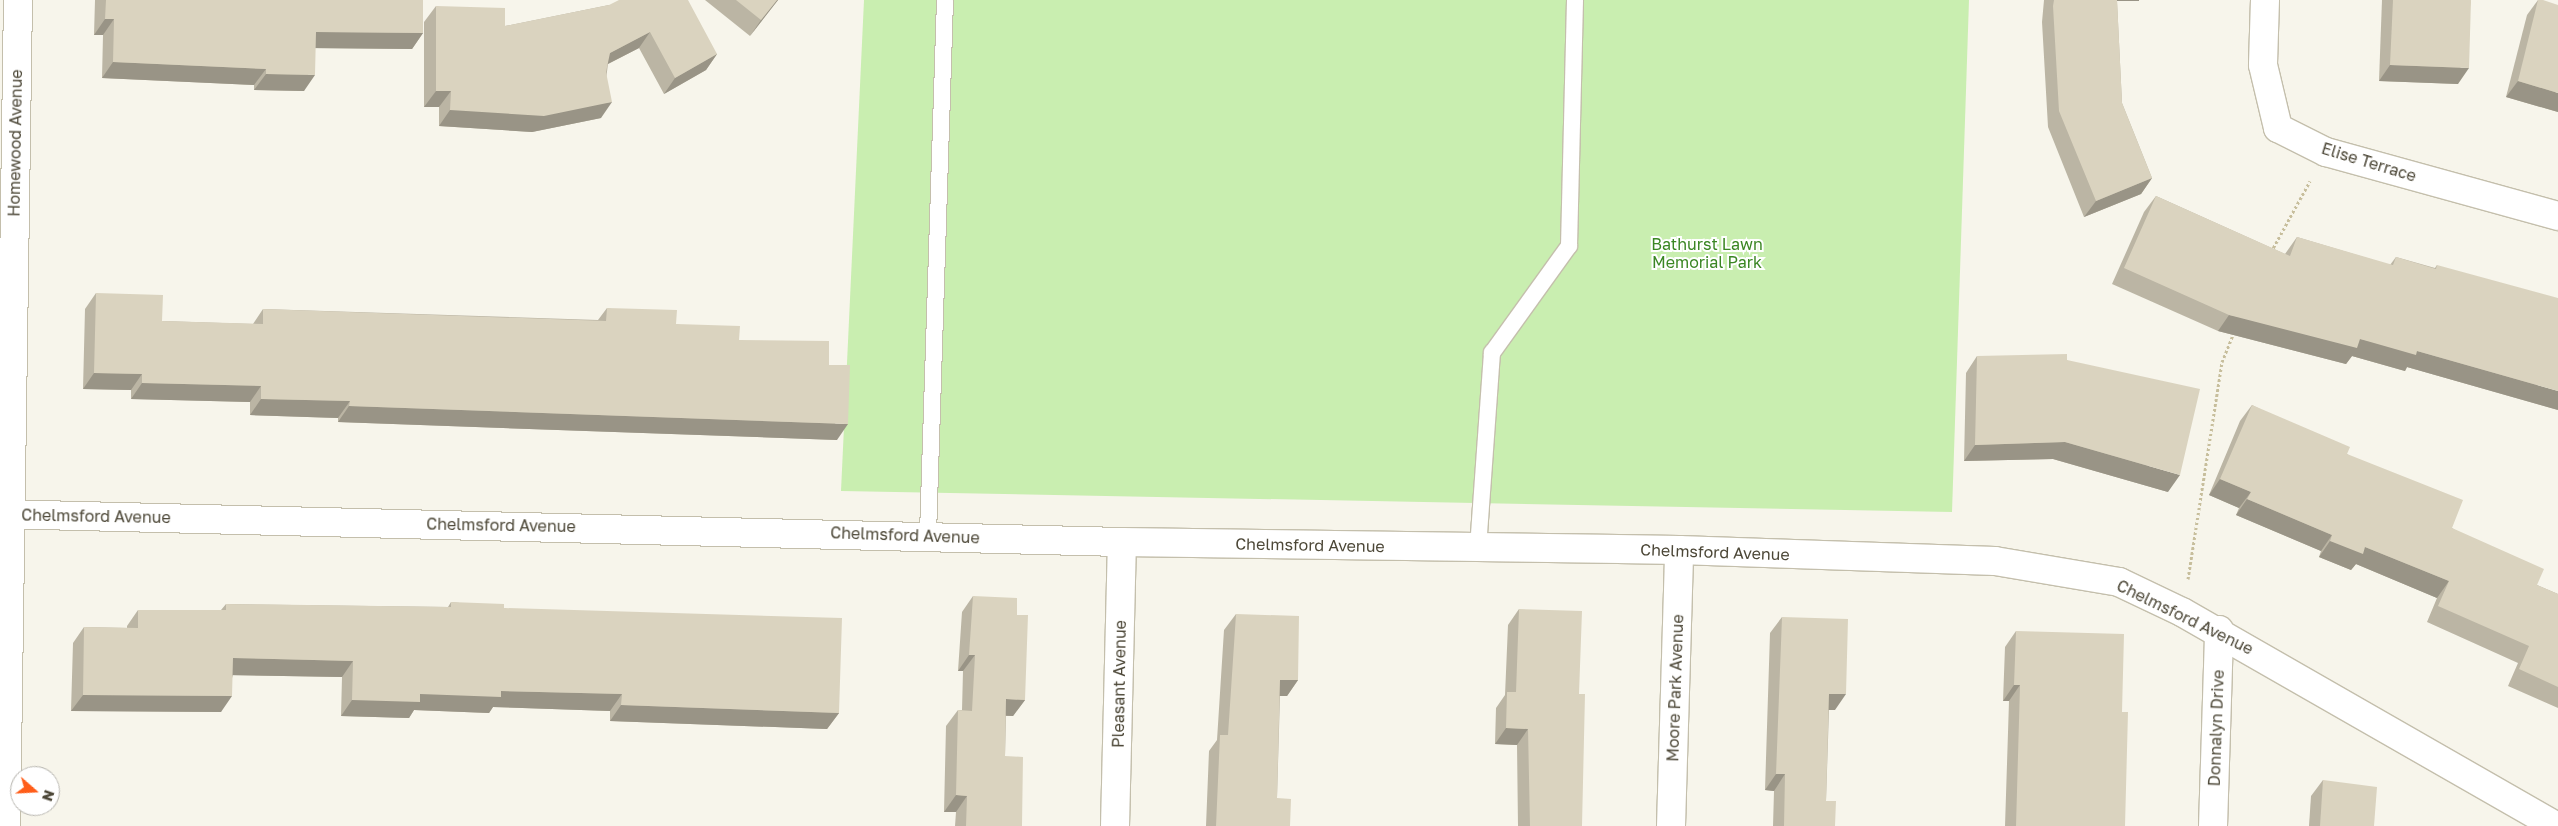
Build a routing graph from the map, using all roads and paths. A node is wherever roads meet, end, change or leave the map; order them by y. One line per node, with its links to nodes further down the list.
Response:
1 (18, 0): 9 (street, Homewood Avenue)
2 (945, 0): 10 (lane)
3 (1575, 0): 12 (lane)
4 (2265, 0): 5 (street, Elise Terrace)
5 (2326, 152): 6 (street, Elise Terrace); 7 (path)
6 (2558, 216)
7 (2268, 258)
8 (2237, 327): 14 (path)
9 (4, 514): 10 (street, Chelmsford Avenue); 16 (street, Homewood Avenue)
10 (928, 535): 11 (street, Chelmsford Avenue)
11 (1122, 542): 12 (street, Chelmsford Avenue); 17 (street, Pleasant Avenue)
12 (1478, 548): 13 (street, Chelmsford Avenue)
13 (1680, 550): 14 (street, Chelmsford Avenue); 18 (street, Moore Park Avenue)
14 (2182, 612): 15 (street, Chelmsford Avenue)
15 (2219, 630): 19 (street, Donnalyn Drive); 20 (street, Chelmsford Avenue)
16 (6, 826)
17 (1115, 826)
18 (1671, 826)
19 (2213, 826)
20 (2555, 826)

